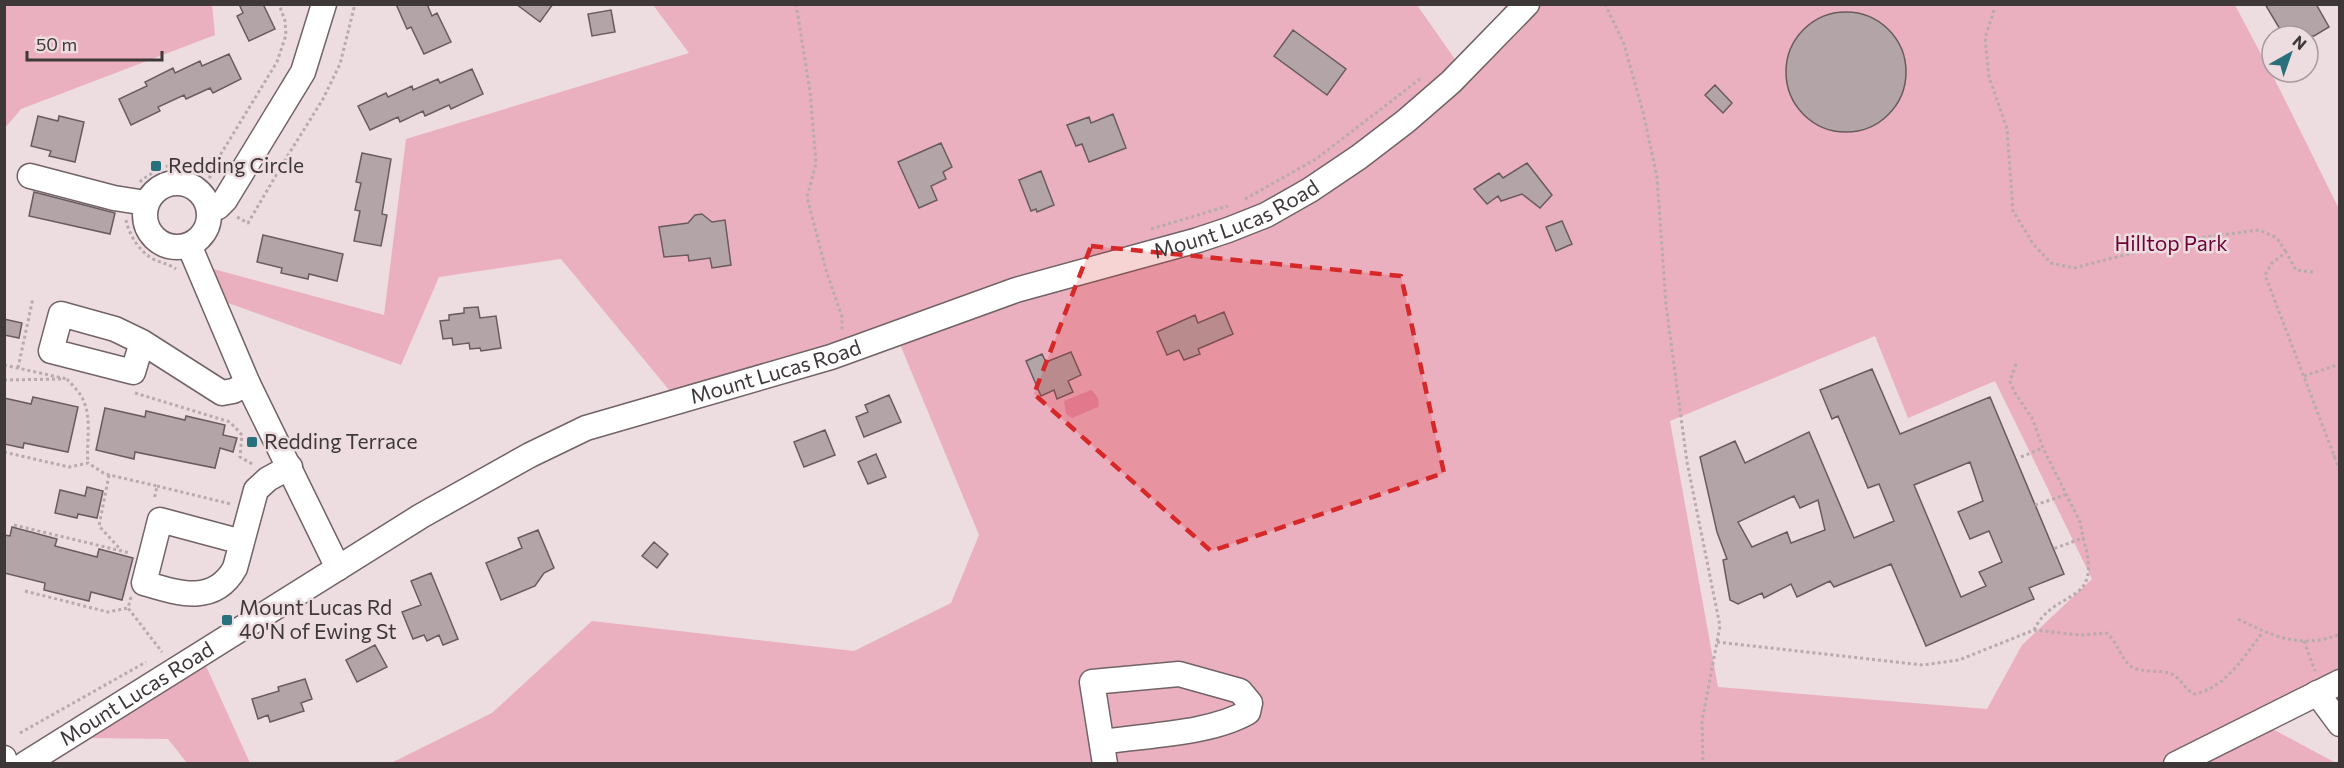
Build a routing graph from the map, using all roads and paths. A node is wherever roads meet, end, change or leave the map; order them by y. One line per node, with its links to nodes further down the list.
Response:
1 (279, 4): 10 (path)
2 (308, 4): 9 (street)
3 (324, 4): 9 (street)
4 (355, 4): 15 (path)
5 (796, 4): 21 (path)
6 (1527, 4): 54 (street, Mount Lucas Road)
7 (1605, 4): 63 (path)
8 (1994, 10): 17 (path)
9 (317, 29): 14 (street)
10 (208, 175): 12 (path); 13 (path)
11 (30, 176): 13 (street)
12 (219, 186)
13 (136, 201): 14 (street); 16 (street); 19 (path)
14 (209, 211): 16 (street)
15 (233, 215)
16 (189, 245): 31 (street)
17 (2286, 252): 18 (path); 27 (path)
18 (2313, 272)
19 (183, 274)
20 (33, 298): 26 (path)
21 (842, 334)
22 (142, 342): 31 (street)
23 (2016, 364): 33 (path)
24 (2340, 364): 27 (path)
25 (4, 365): 26 (path)
26 (18, 368): 28 (path)
27 (2304, 376): 37 (path)
28 (67, 379): 29 (path); 30 (path); 38 (path)
29 (4, 380)
30 (78, 381)
31 (248, 384): 39 (street)
32 (135, 393): 40 (path)
33 (2043, 448): 36 (path); 44 (path)
34 (4, 452): 38 (path)
35 (2340, 455): 37 (path)
36 (2021, 457)
37 (2333, 457): 41 (path)
38 (88, 463): 42 (path)
39 (290, 467): 50 (street); 54 (street)
40 (251, 470)
41 (2340, 471)
42 (109, 475): 43 (path); 52 (path)
43 (157, 486): 46 (path); 47 (path)
44 (2065, 495): 45 (path); 49 (path)
45 (2035, 505)
46 (236, 506)
47 (151, 510)
48 (14, 525): 52 (path)
49 (2084, 538): 51 (path); 59 (path)
50 (242, 542)
51 (2054, 549)
52 (123, 551): 53 (path)
53 (132, 554)
54 (339, 568): 70 (street, Mount Lucas Road)
55 (133, 587): 57 (path)
56 (25, 591): 57 (path)
57 (128, 608): 64 (path)
58 (2238, 620): 60 (path)
59 (2034, 630): 60 (path); 63 (path)
60 (2263, 632): 62 (path)
61 (2340, 634): 62 (path)
62 (2304, 641): 65 (path)
63 (1717, 642): 71 (path)
64 (162, 652)
65 (2325, 684): 66 (street); 72 (street)
66 (2340, 724)
67 (1104, 753): 67 (street)
68 (4, 758): 69 (street)
69 (6, 764)
70 (25, 764)
71 (1703, 764)
72 (2176, 764)

